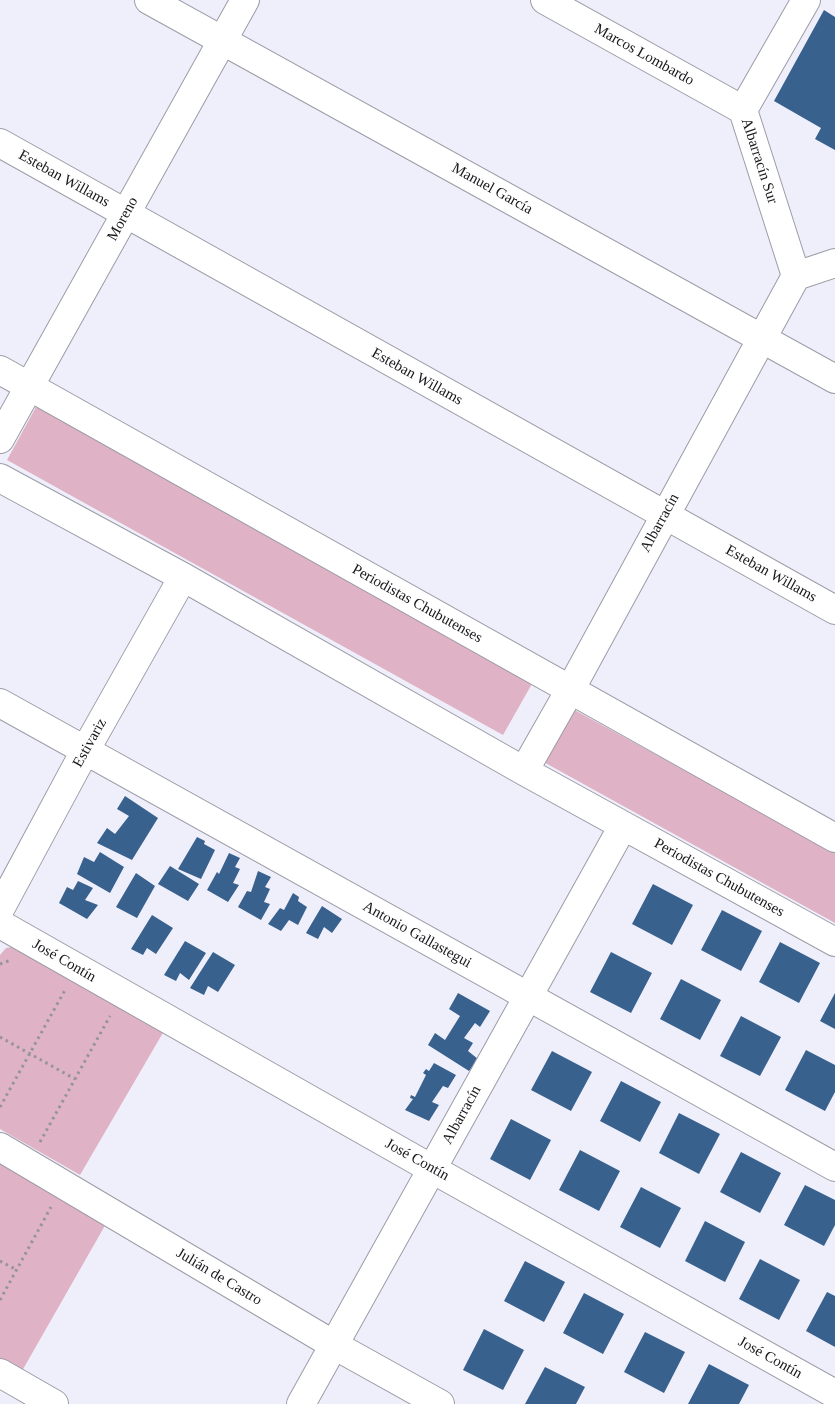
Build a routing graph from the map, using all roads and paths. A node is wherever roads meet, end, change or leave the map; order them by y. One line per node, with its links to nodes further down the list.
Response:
1 (149, 0): 5 (street, Manuel García)
2 (245, 0): 5 (street, Moreno)
3 (545, 0): 6 (street, Marcos Lombardo)
4 (806, 0): 6 (street, Albarracín Sur)
5 (222, 40): 8 (street, Moreno); 11 (street, Manuel García)
6 (743, 110): 10 (street, Albarracín Sur)
7 (0, 143): 8 (street, Esteban Willams)
8 (126, 214): 14 (street, Moreno); 17 (street, Esteban Willams)
9 (835, 263): 10 (street)
10 (796, 276): 11 (street, Albarracín)
11 (762, 337): 13 (street, Manuel García); 17 (street, Albarracín)
12 (0, 370): 14 (street, Periodistas Chubutenses)
13 (835, 379)
14 (29, 387): 15 (street, Moreno); 20 (street, Periodistas Chubutenses)
15 (0, 439)
16 (0, 478): 18 (street, Periodistas Chubutenses)
17 (665, 515): 19 (street, Esteban Willams); 20 (street, Albarracín)
18 (183, 577): 22 (street, Estivariz); 23 (street, Periodistas Chubutenses)
19 (835, 610)
20 (570, 690): 23 (street, Albarracín); 25 (street, Periodistas Chubutenses)
21 (0, 703): 22 (street, Antonio Gallastegui)
22 (86, 749): 26 (street, Estivariz); 30 (street, Antonio Gallastegui)
23 (524, 771): 24 (street, Periodistas Chubutenses)
24 (623, 826): 28 (street, Periodistas Chubutenses); 30 (street, Albarracín)
25 (835, 838)
26 (0, 909)
27 (0, 924): 39 (street, José Contín)
28 (835, 942)
29 (66, 987): 33 (path)
30 (527, 997): 38 (street, Antonio Gallastegui); 39 (street, Albarracín)
31 (112, 1013): 34 (path)
32 (0, 1037): 33 (path)
33 (30, 1053): 34 (path); 35 (path)
34 (75, 1079): 36 (path)
35 (0, 1107)
36 (39, 1143)
37 (0, 1147): 44 (street, Julián de Castro)
38 (835, 1167)
39 (432, 1169): 44 (street, Albarracín); 46 (street, José Contín)
40 (53, 1204): 42 (path)
41 (0, 1261): 42 (path)
42 (16, 1270): 43 (path)
43 (0, 1300)
44 (334, 1345): 48 (street, Albarracín); 49 (street, Julián de Castro)
45 (0, 1373): 47 (street)
46 (835, 1394)
47 (54, 1404)
48 (301, 1404)
49 (440, 1404)

